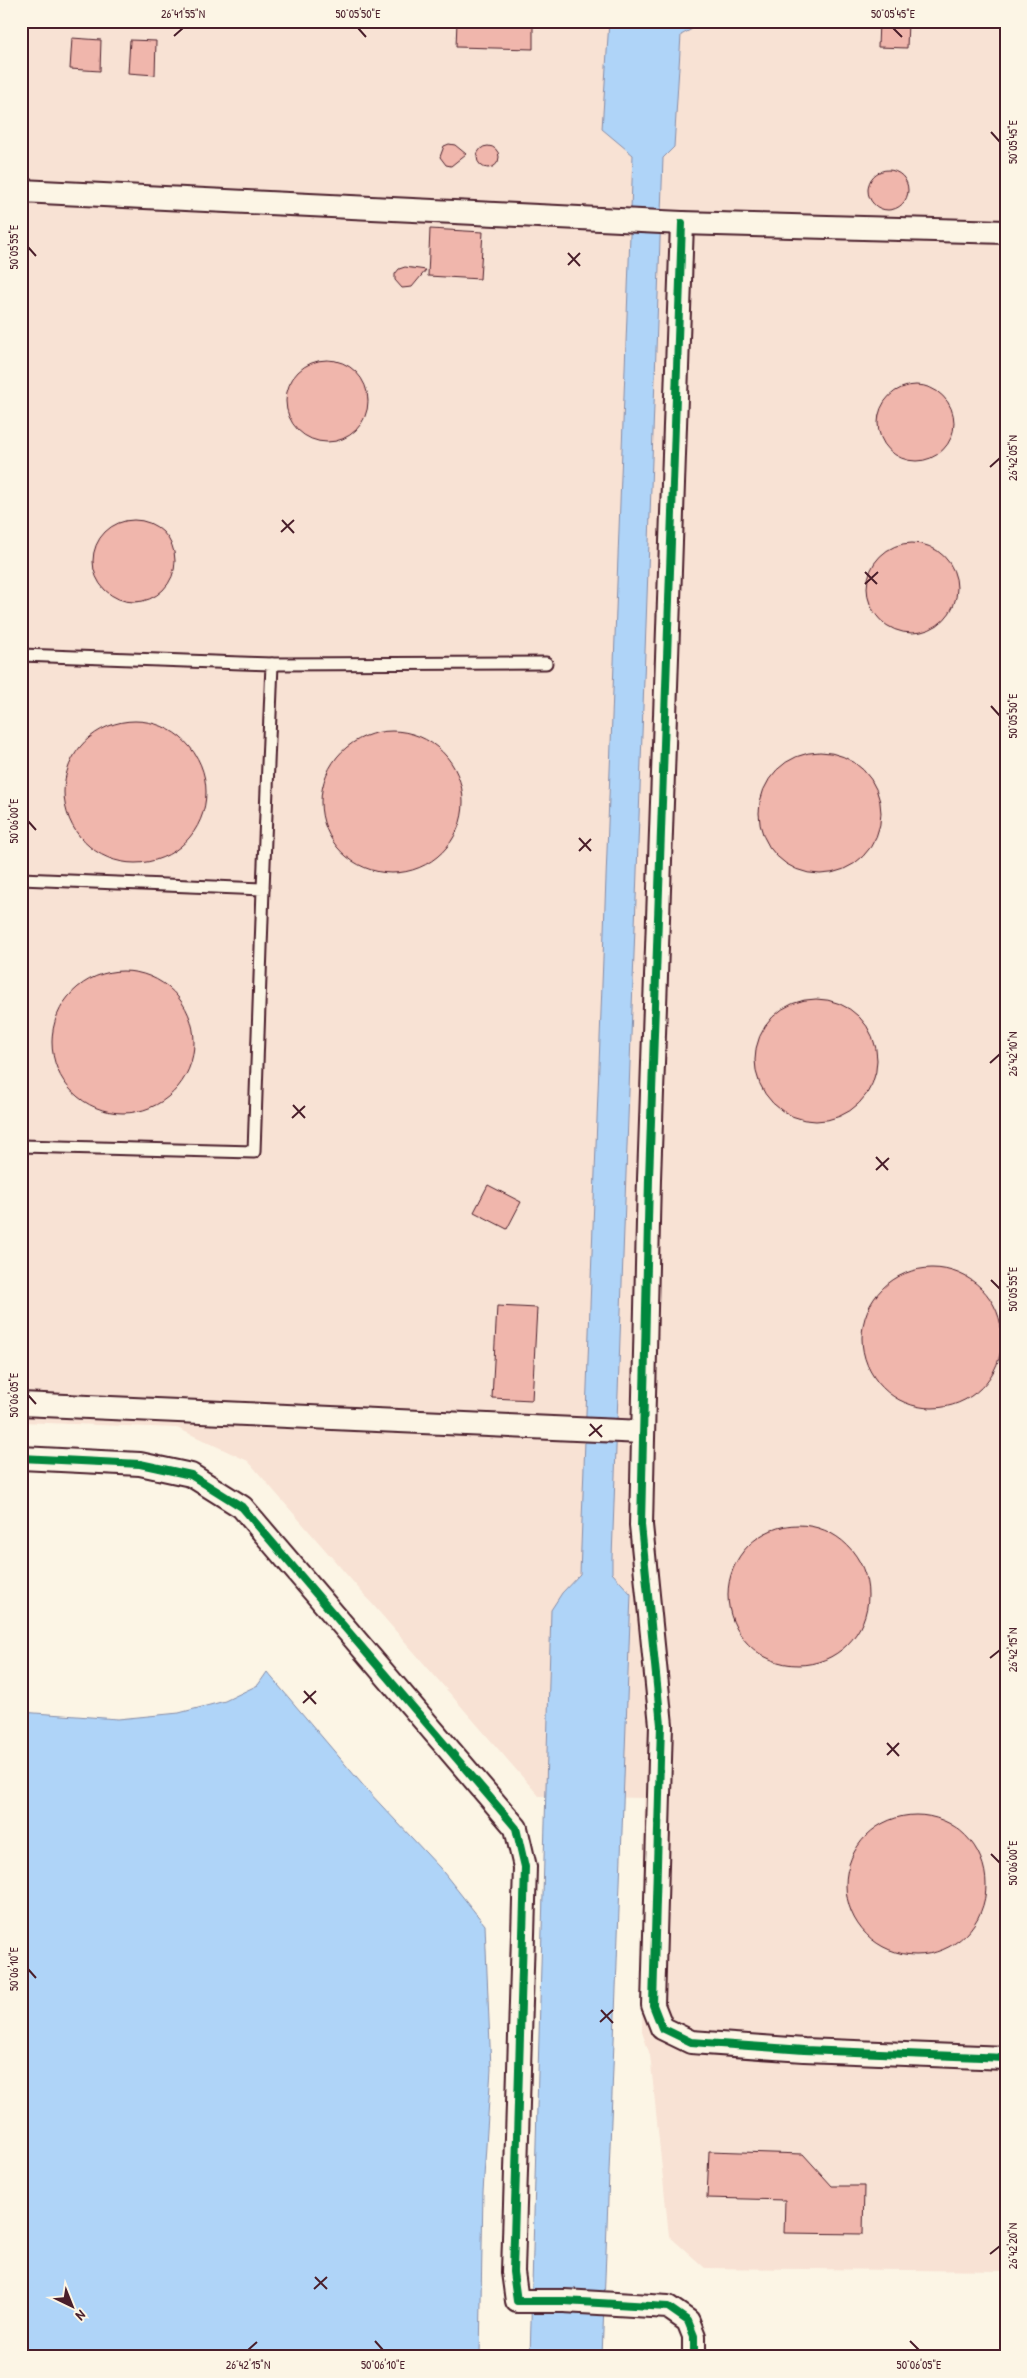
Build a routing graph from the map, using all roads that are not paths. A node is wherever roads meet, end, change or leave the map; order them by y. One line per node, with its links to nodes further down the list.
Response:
1 (21, 191): 2 (street)
2 (674, 222): 3 (street); 11 (street)
3 (1006, 232)
4 (21, 655): 6 (lane)
5 (546, 663): 6 (lane)
6 (272, 664): 8 (lane)
7 (21, 879): 8 (lane)
8 (264, 889): 9 (lane)
9 (21, 1146)
10 (21, 1404): 11 (street)
11 (634, 1431): 13 (street)
12 (21, 1458): 14 (street)
13 (1006, 2058)
14 (694, 2357)

